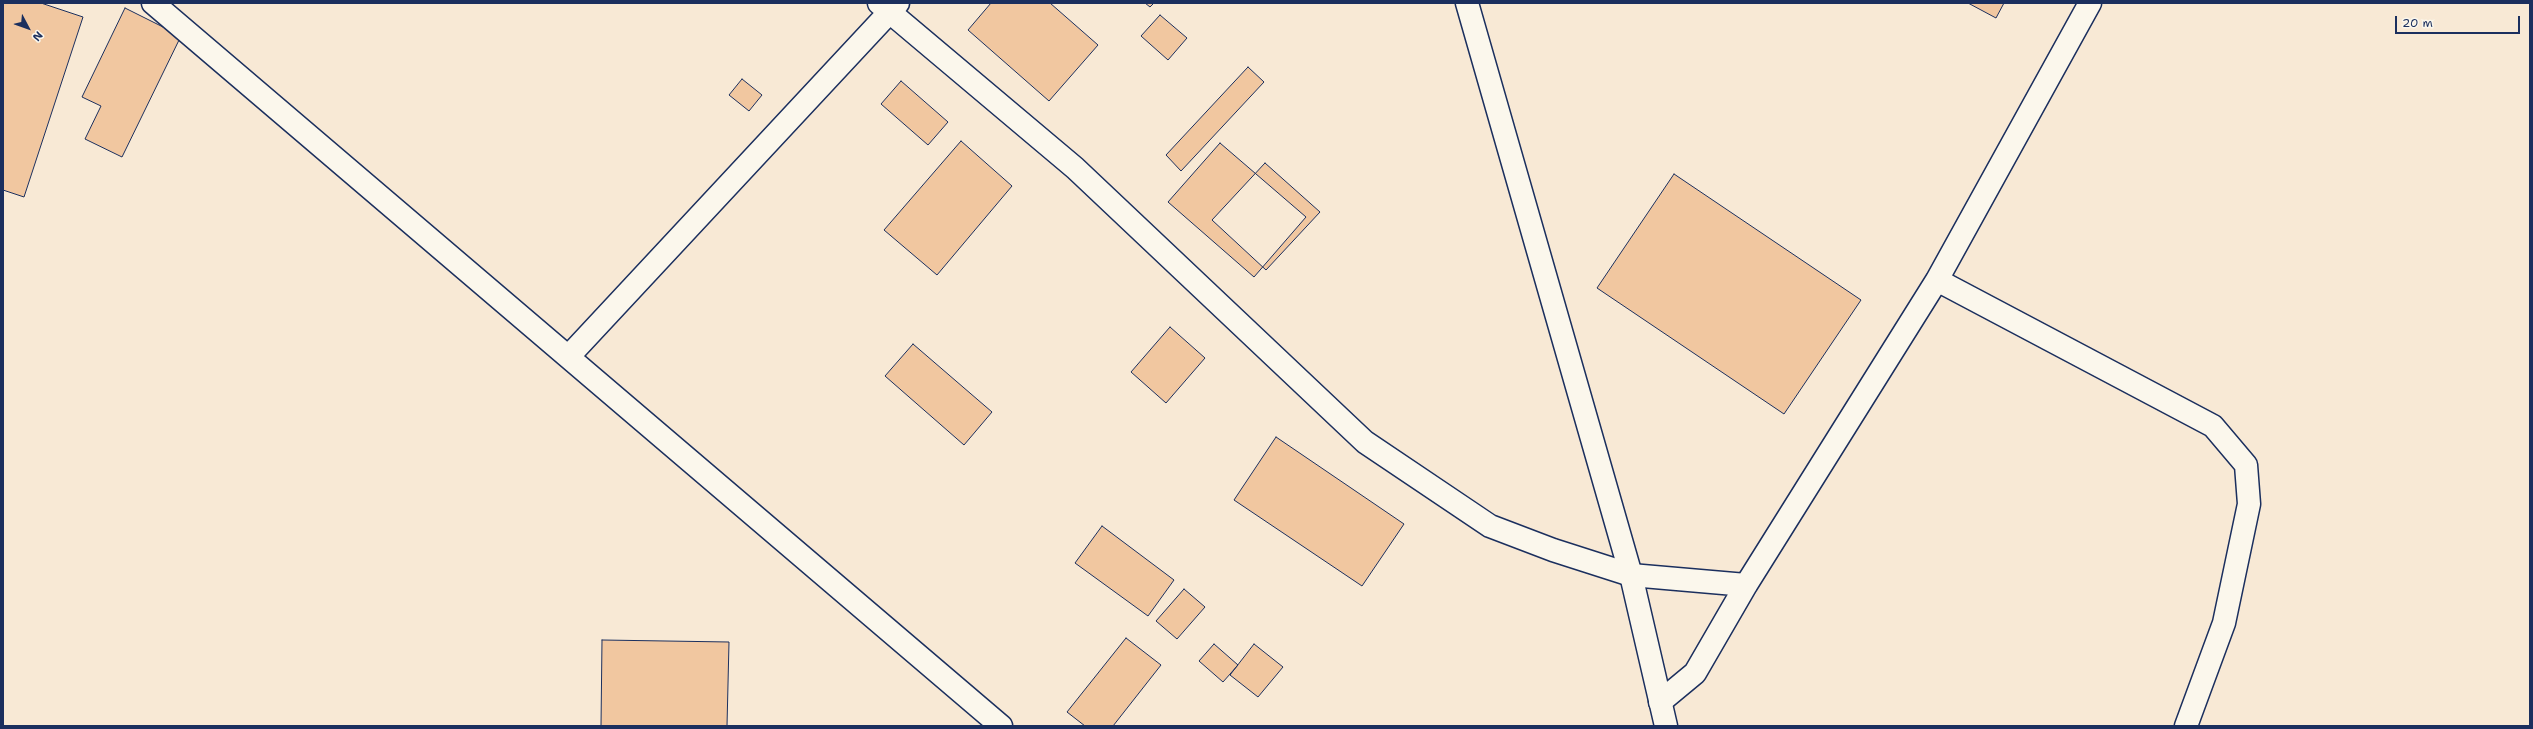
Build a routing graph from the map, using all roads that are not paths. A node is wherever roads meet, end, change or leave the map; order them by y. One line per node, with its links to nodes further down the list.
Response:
1 (153, 3): 6 (street)
2 (1467, 3): 7 (street)
3 (2090, 3): 5 (street)
4 (889, 6): 6 (street); 7 (street)
5 (1937, 280): 8 (street); 12 (street)
6 (569, 356): 10 (street)
7 (1631, 575): 8 (street); 9 (street)
8 (1746, 585): 9 (street)
9 (1660, 702): 11 (street)
10 (1001, 726)
11 (1666, 726)
12 (2186, 726)

